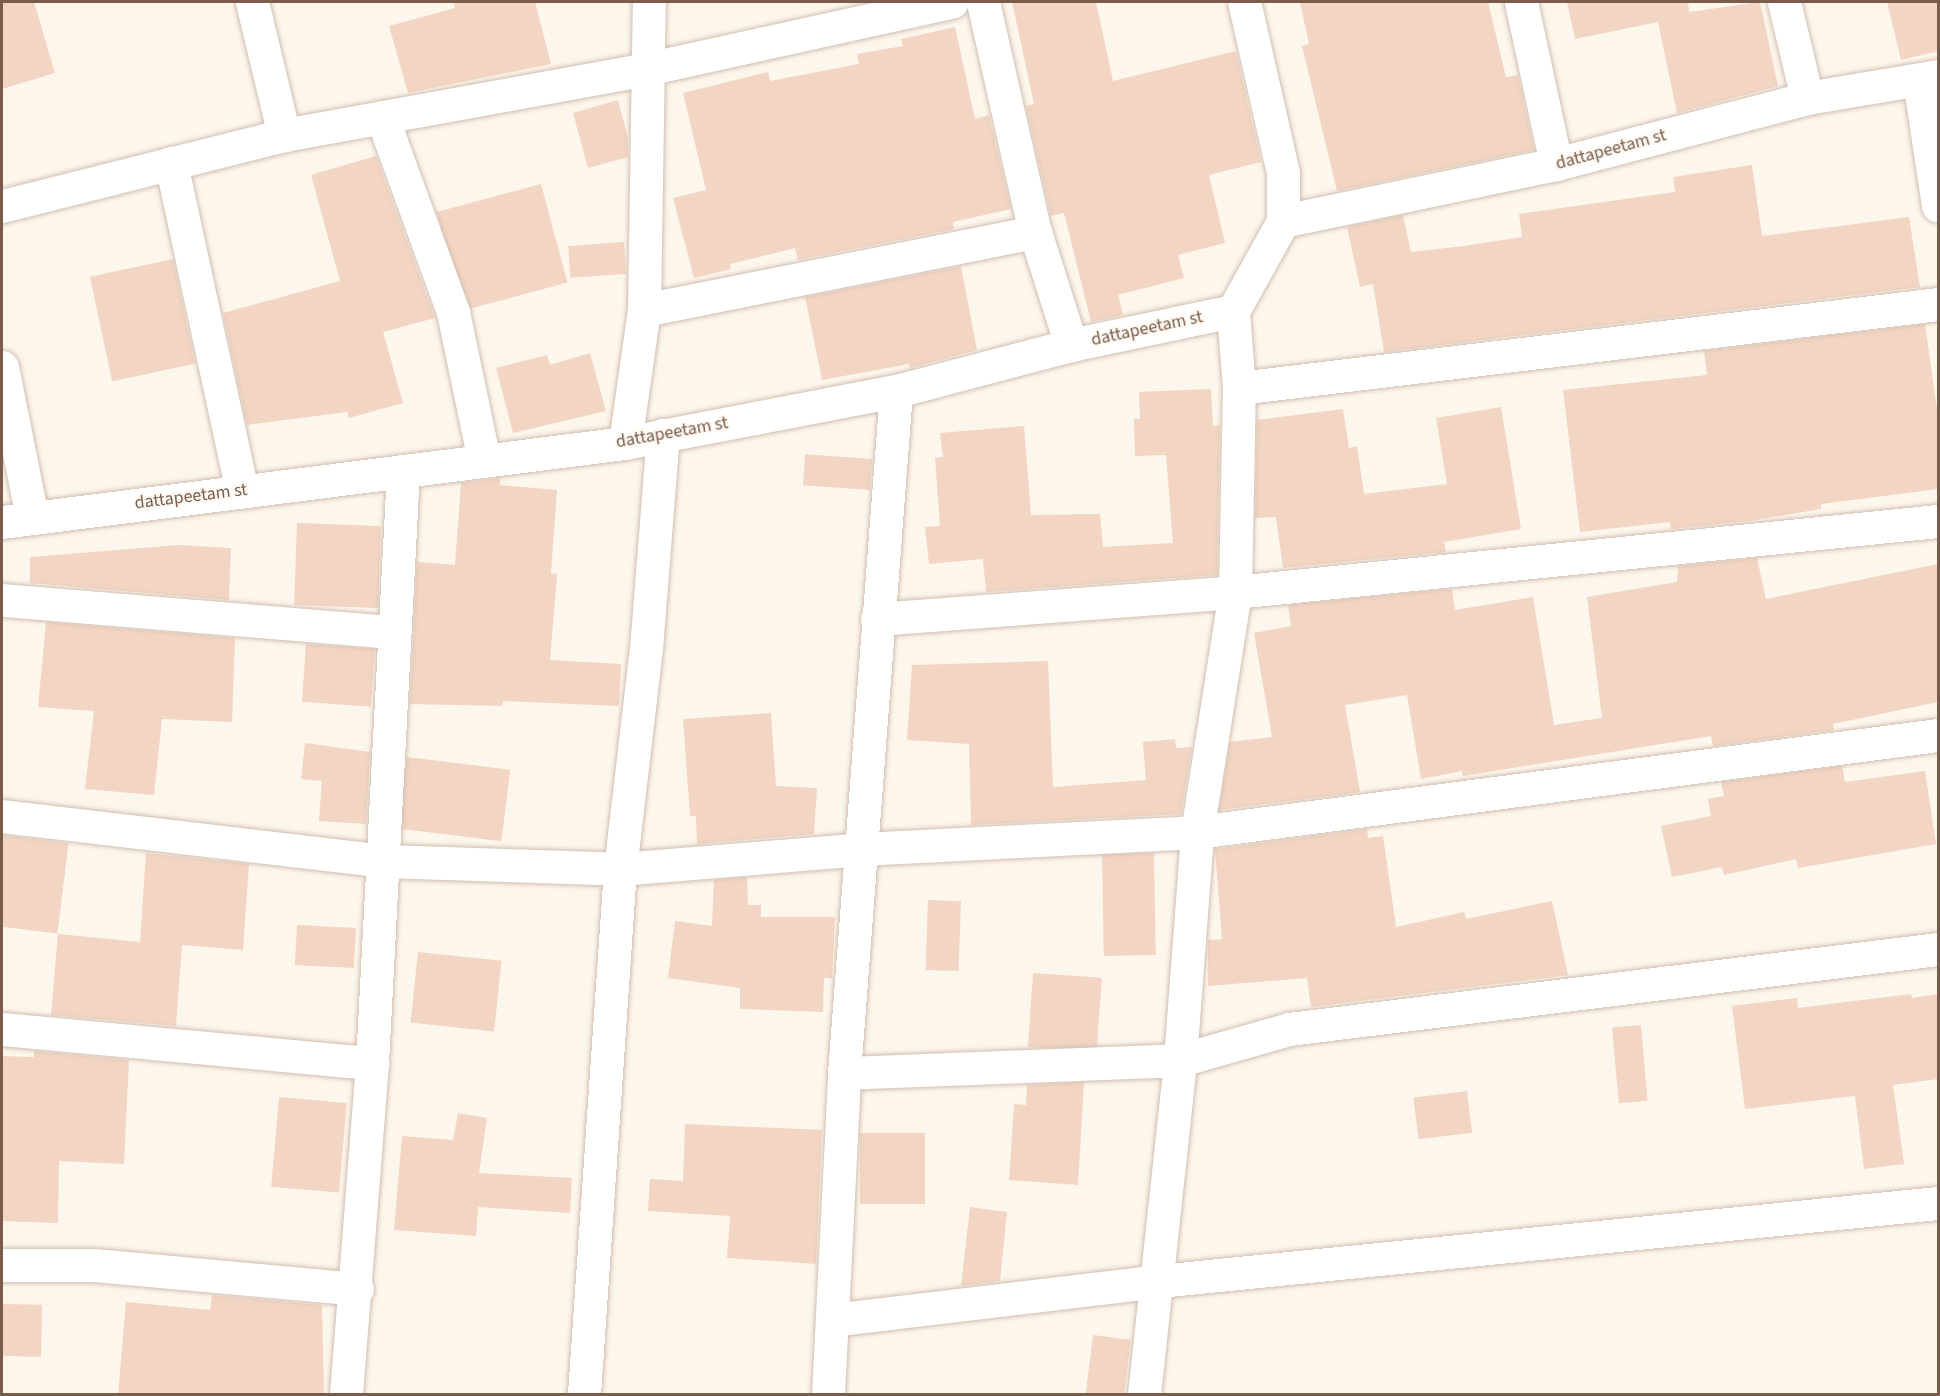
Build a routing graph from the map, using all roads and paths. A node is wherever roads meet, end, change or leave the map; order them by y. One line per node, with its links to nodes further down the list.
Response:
1 (252, 2): 12 (street)
2 (649, 2): 8 (street)
3 (952, 2): 8 (street)
4 (983, 2): 18 (street)
5 (1244, 2): 17 (street)
6 (1521, 2): 14 (street)
7 (1784, 2): 10 (street)
8 (646, 69): 11 (street); 20 (street)
9 (1929, 78): 10 (street, dattapeetam st); 16 (street)
10 (1807, 98): 14 (street, dattapeetam st)
11 (382, 117): 12 (street); 28 (street)
12 (284, 135): 13 (street)
13 (171, 164): 15 (street); 30 (street)
14 (1556, 164): 17 (street, dattapeetam st)
15 (2, 206)
16 (1938, 206)
17 (1283, 221): 21 (street)
18 (1035, 232): 20 (street); 22 (street)
19 (1938, 304): 24 (street)
20 (644, 310): 27 (street)
21 (1233, 311): 22 (street, dattapeetam st); 24 (street)
22 (1071, 345): 25 (street, dattapeetam st)
23 (2, 367): 31 (street)
24 (1239, 388): 33 (street)
25 (897, 392): 26 (street, dattapeetam st); 35 (street)
26 (663, 435): 27 (street, dattapeetam st); 42 (street)
27 (625, 443): 28 (street, dattapeetam st)
28 (484, 461): 29 (street, dattapeetam st)
29 (403, 471): 30 (street, dattapeetam st); 36 (street)
30 (242, 491): 31 (street, dattapeetam st)
31 (17, 519)
32 (1938, 521): 33 (street)
33 (1235, 592): 35 (street); 39 (street)
34 (2, 600): 36 (street)
35 (877, 619): 40 (street)
36 (392, 632): 41 (street)
37 (1938, 735): 39 (street)
38 (2, 816): 41 (street)
39 (1197, 832): 40 (street); 45 (street)
40 (862, 849): 42 (street); 47 (street)
41 (384, 861): 42 (street); 46 (street)
42 (620, 869): 54 (street)
43 (1938, 949): 45 (street)
44 (2, 1029): 46 (street)
45 (1180, 1060): 47 (street); 50 (street)
46 (372, 1063): 51 (street)
47 (844, 1073): 52 (street)
48 (1938, 1203): 50 (street)
49 (2, 1265): 51 (street)
50 (1159, 1281): 52 (street); 56 (street)
51 (357, 1289): 53 (street)
52 (832, 1320): 55 (street)
53 (346, 1395)
54 (584, 1395)
55 (828, 1395)
56 (1144, 1395)

